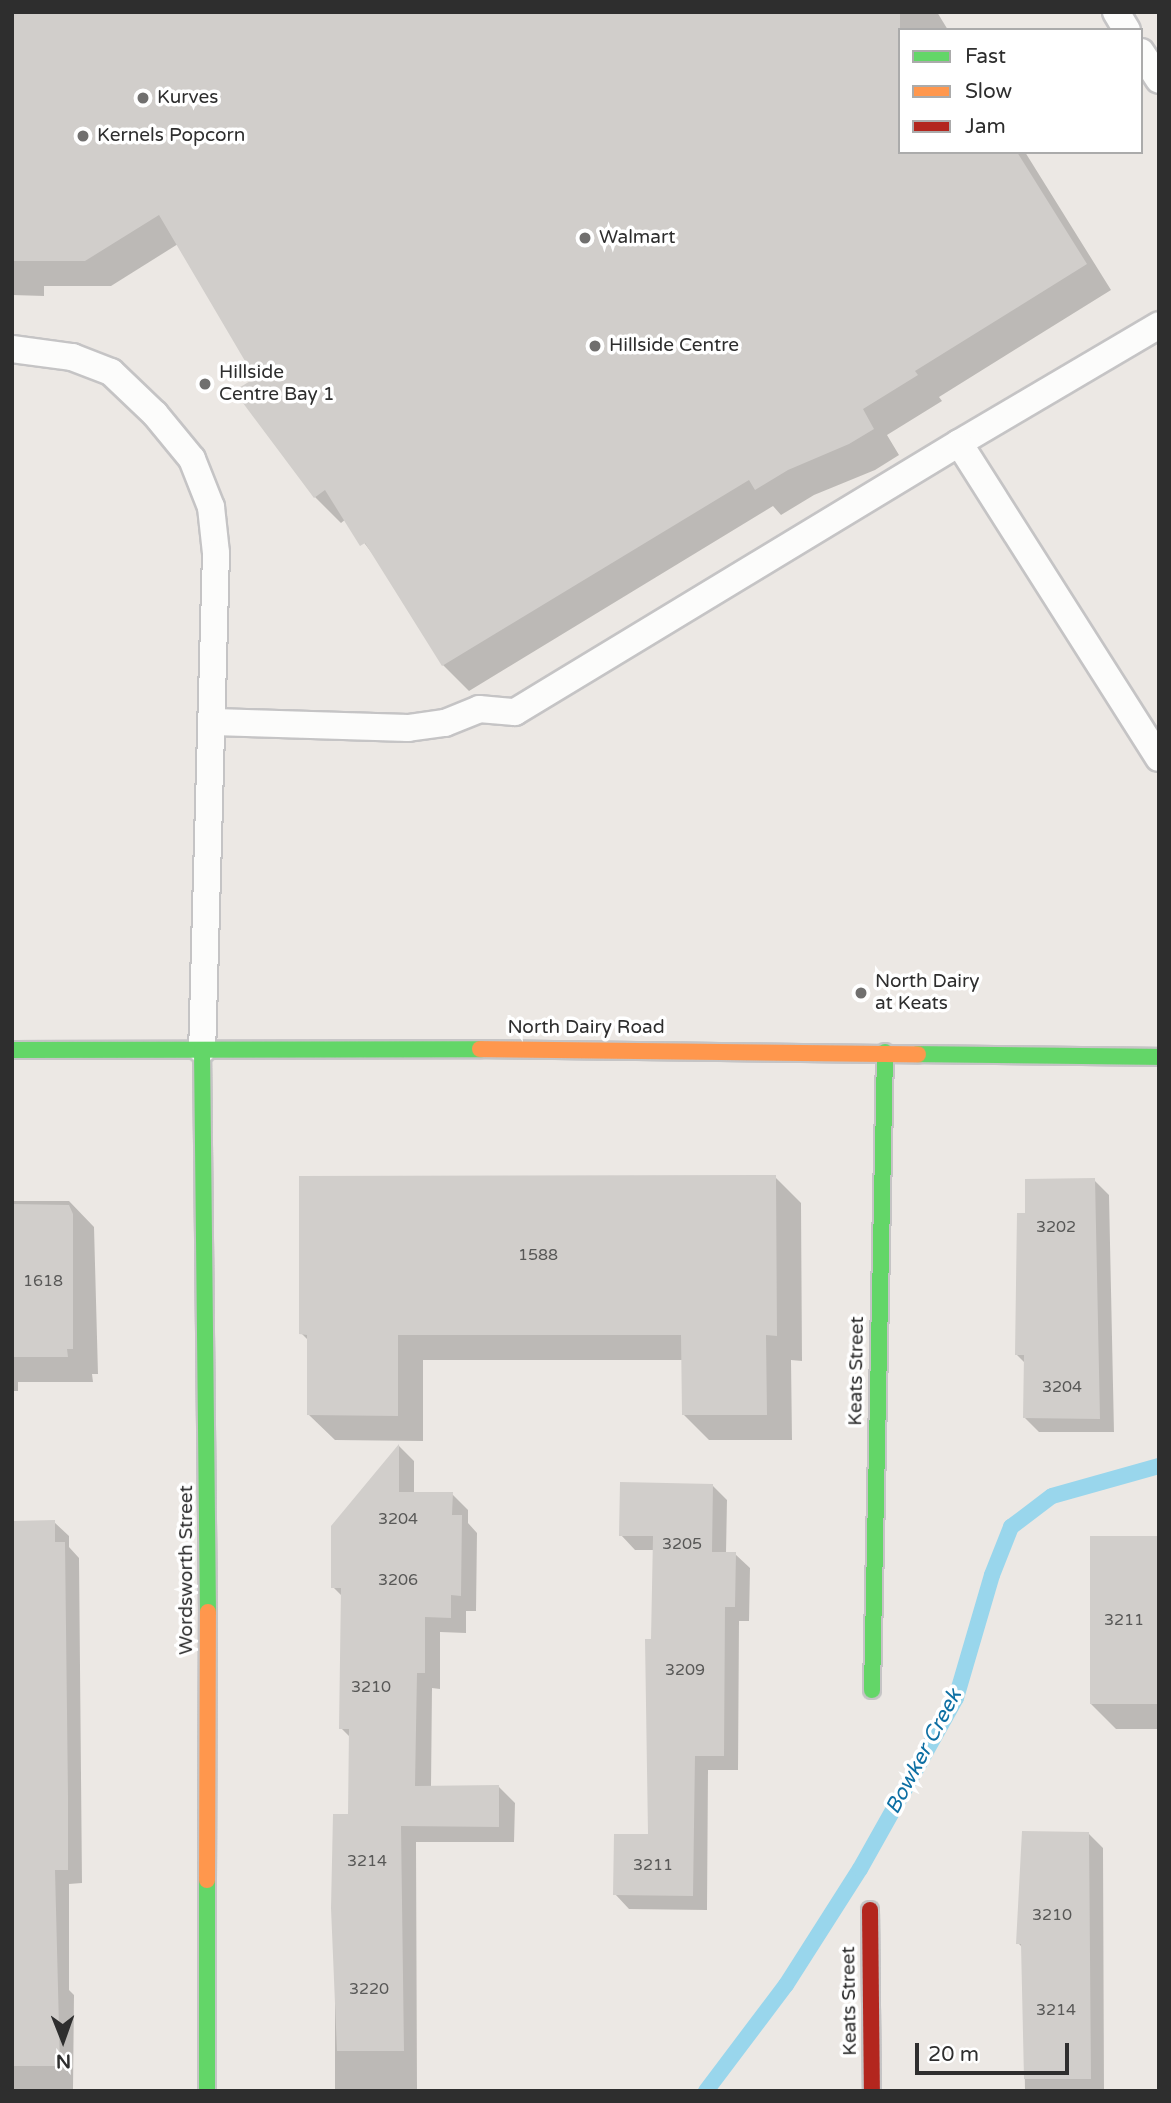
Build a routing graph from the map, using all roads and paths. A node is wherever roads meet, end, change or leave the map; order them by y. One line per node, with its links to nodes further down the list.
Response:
1 (1116, 12): 2 (lane)
2 (1126, 28)
3 (1143, 55): 4 (lane)
4 (1159, 80)
5 (1159, 325): 7 (lane)
6 (12, 349): 8 (lane)
7 (959, 443): 8 (lane); 9 (lane)
8 (214, 722): 11 (lane)
9 (1159, 758)
10 (12, 1050): 11 (street, North Dairy Road)
11 (202, 1050): 12 (street, North Dairy Road); 16 (street, Wordsworth Street)
12 (885, 1052): 13 (street, North Dairy Road); 14 (street, Keats Street)
13 (1159, 1057)
14 (872, 1690)
15 (870, 1910): 17 (street, Keats Street)
16 (207, 2091)
17 (872, 2091)

